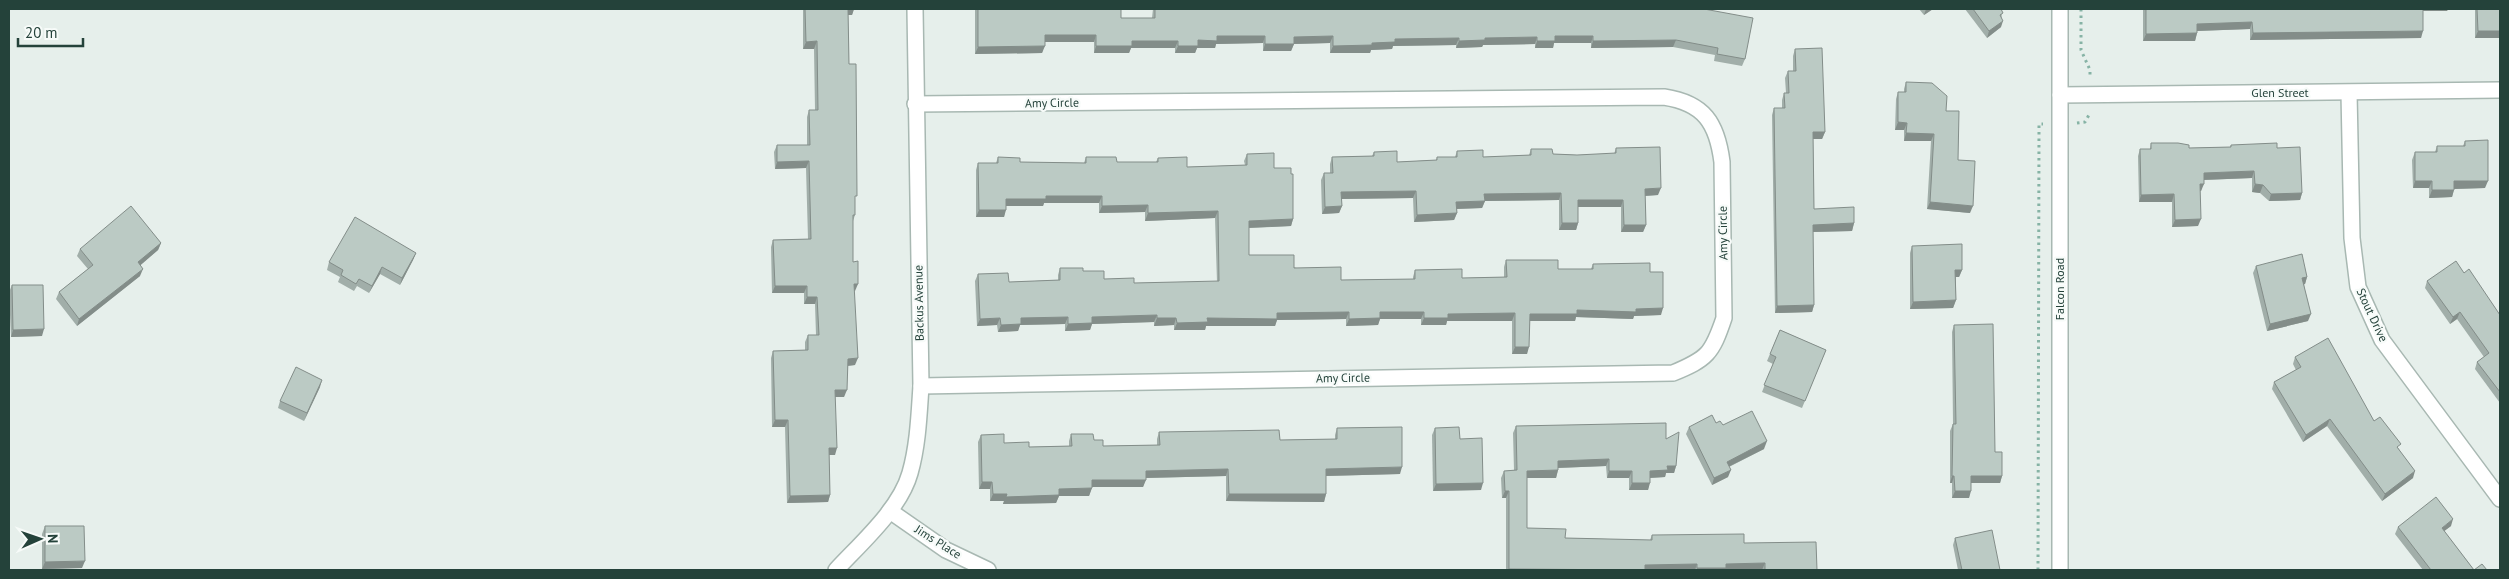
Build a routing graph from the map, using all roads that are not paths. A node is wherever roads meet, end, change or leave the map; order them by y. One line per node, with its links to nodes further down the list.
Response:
1 (914, 9): 6 (street, Backus Avenue)
2 (2060, 9): 5 (street, Falcon Road)
3 (2500, 90): 4 (street, Glen Street)
4 (2350, 93): 5 (street, Glen Street); 8 (street, Stout Drive)
5 (2060, 95): 12 (street, Falcon Road)
6 (915, 104): 7 (street, Backus Avenue); 7 (street, Amy Circle)
7 (921, 386): 9 (street, Backus Avenue)
8 (2500, 500)
9 (890, 511): 10 (street, Backus Avenue); 11 (street, Jims Place)
10 (836, 570)
11 (988, 570)
12 (2060, 570)

